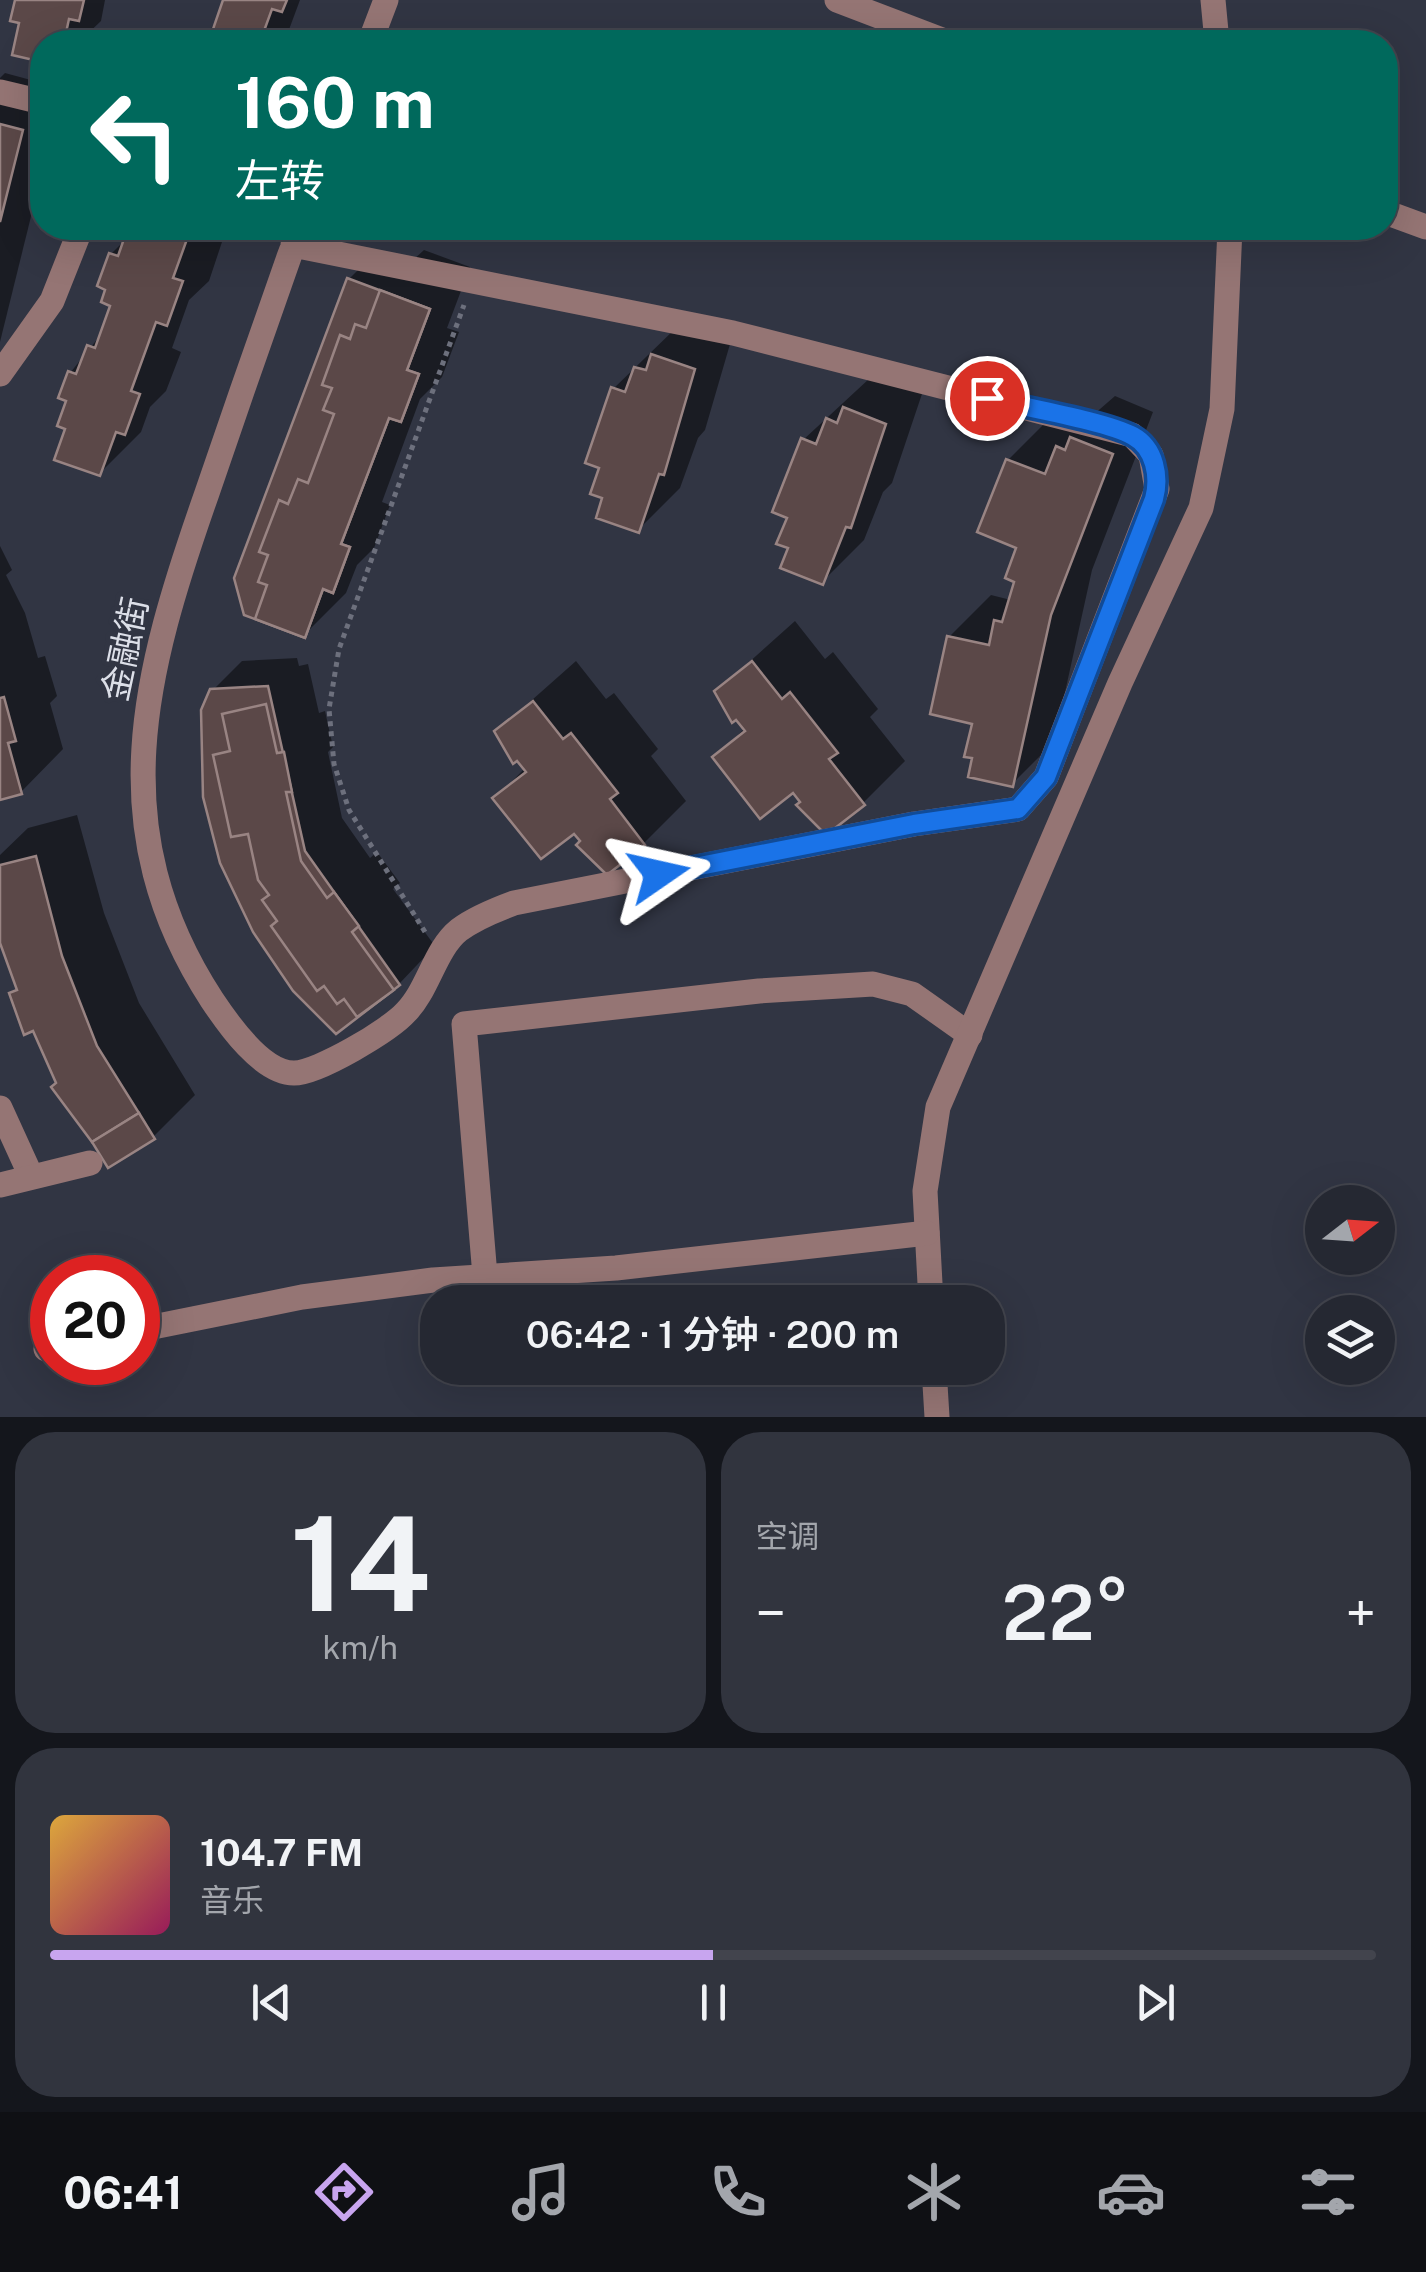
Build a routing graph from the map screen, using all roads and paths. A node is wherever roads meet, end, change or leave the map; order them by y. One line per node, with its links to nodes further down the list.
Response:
1 (386, 0): 4 (street)
2 (837, 0): 5 (street)
3 (1214, 0): 6 (street)
4 (375, 30)
5 (916, 30)
6 (1216, 30)
7 (0, 92): 8 (street)
8 (30, 99)
9 (1398, 217): 10 (street)
10 (1426, 228)
11 (76, 240): 16 (street)
12 (295, 240): 17 (street, 金融街)
13 (312, 240): 15 (street)
14 (1229, 240): 18 (street)
15 (473, 279): 17 (path); 17 (street)
16 (0, 374)
17 (440, 958)
18 (970, 1035): 23 (street); 24 (street)
19 (0, 1108): 21 (street)
20 (90, 1163): 21 (street)
21 (31, 1176): 22 (street)
22 (0, 1185)
23 (928, 1233): 24 (street); 25 (street)
24 (485, 1276): 26 (street)
25 (930, 1285)
26 (160, 1325)
27 (935, 1385): 28 (street)
28 (938, 1417)

